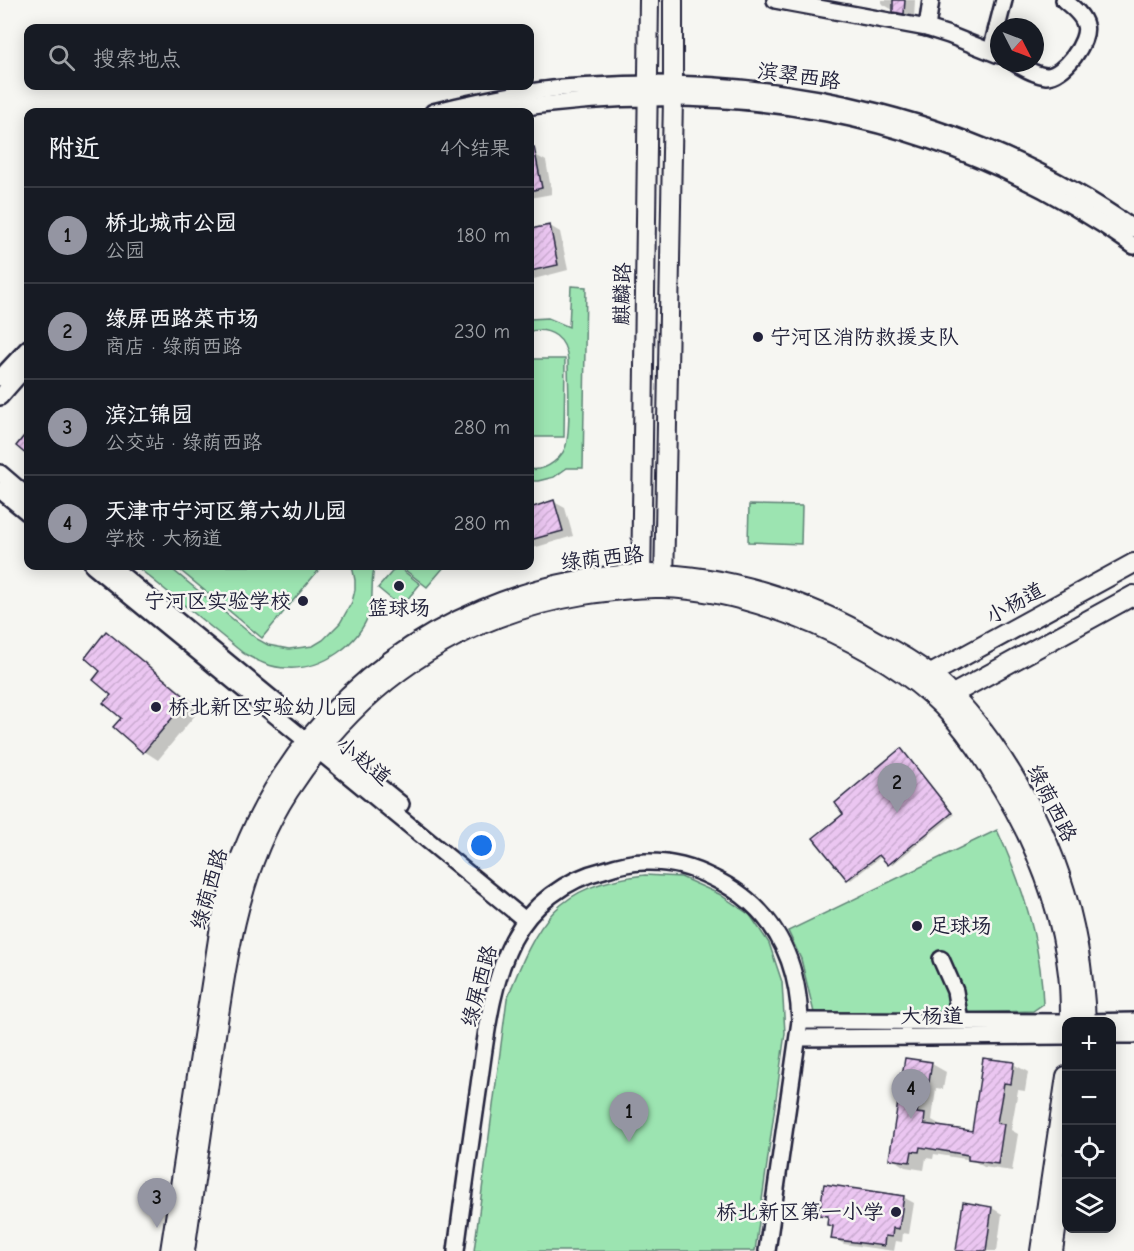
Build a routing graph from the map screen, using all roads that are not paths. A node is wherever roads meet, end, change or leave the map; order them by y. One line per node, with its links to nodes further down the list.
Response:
1 (649, 0): 12 (main road, 麒麟路)
2 (673, 0): 13 (main road)
3 (775, 0): 7 (street)
4 (931, 0): 9 (street)
5 (1004, 0): 8 (street)
6 (1064, 0): 11 (street)
7 (853, 7): 9 (street)
8 (1001, 18)
9 (927, 28): 10 (street)
10 (990, 51)
11 (1032, 72)
12 (647, 91): 13 (street, 滨翠西路); 14 (street, 滨翠西路); 15 (street, 滨翠西路); 29 (main road, 麒麟路)
13 (673, 91): 16 (street, 滨翠西路); 17 (street, 滨翠西路); 30 (main road)
14 (449, 108)
15 (519, 108)
16 (1134, 229)
17 (1134, 246)
18 (24, 352): 20 (street)
19 (24, 370): 21 (street)
20 (0, 378)
21 (0, 397)
22 (0, 473): 24 (street)
23 (0, 490): 25 (street)
24 (24, 494)
25 (24, 510)
26 (1134, 563): 32 (main road, 小杨道)
27 (98, 570): 34 (street, 小赵道)
28 (116, 570): 34 (street, 小赵道)
29 (641, 581): 30 (main road, 绿荫西路); 34 (main road, 绿荫西路)
30 (664, 581): 32 (main road, 绿荫西路)
31 (1134, 595): 33 (main road)
32 (926, 680): 33 (main road, 绿荫西路)
33 (947, 699): 37 (main road, 绿荫西路); 38 (main road, 绿荫西路)
34 (315, 741): 35 (street, 小赵道); 50 (main road, 绿荫西路); 51 (main road, 绿荫西路)
35 (529, 916): 39 (street, 绿屏西路); 52 (street, 绿屏西路)
36 (941, 959): 40 (street)
37 (1069, 1017)
38 (1086, 1017)
39 (800, 1021): 40 (street, 大杨道); 47 (street, 绿屏西路)
40 (960, 1021): 43 (street, 大杨道)
41 (1116, 1021): 42 (street)
42 (1134, 1021)
43 (1062, 1022)
44 (1116, 1035): 45 (street)
45 (1134, 1035)
46 (1062, 1036): 47 (street, 大杨道)
47 (799, 1038): 53 (street, 绿屏西路)
48 (1062, 1103): 54 (main road)
49 (1064, 1179): 55 (main road)
50 (170, 1251)
51 (185, 1251)
52 (456, 1251)
53 (767, 1251)
54 (1040, 1251)
55 (1053, 1251)

